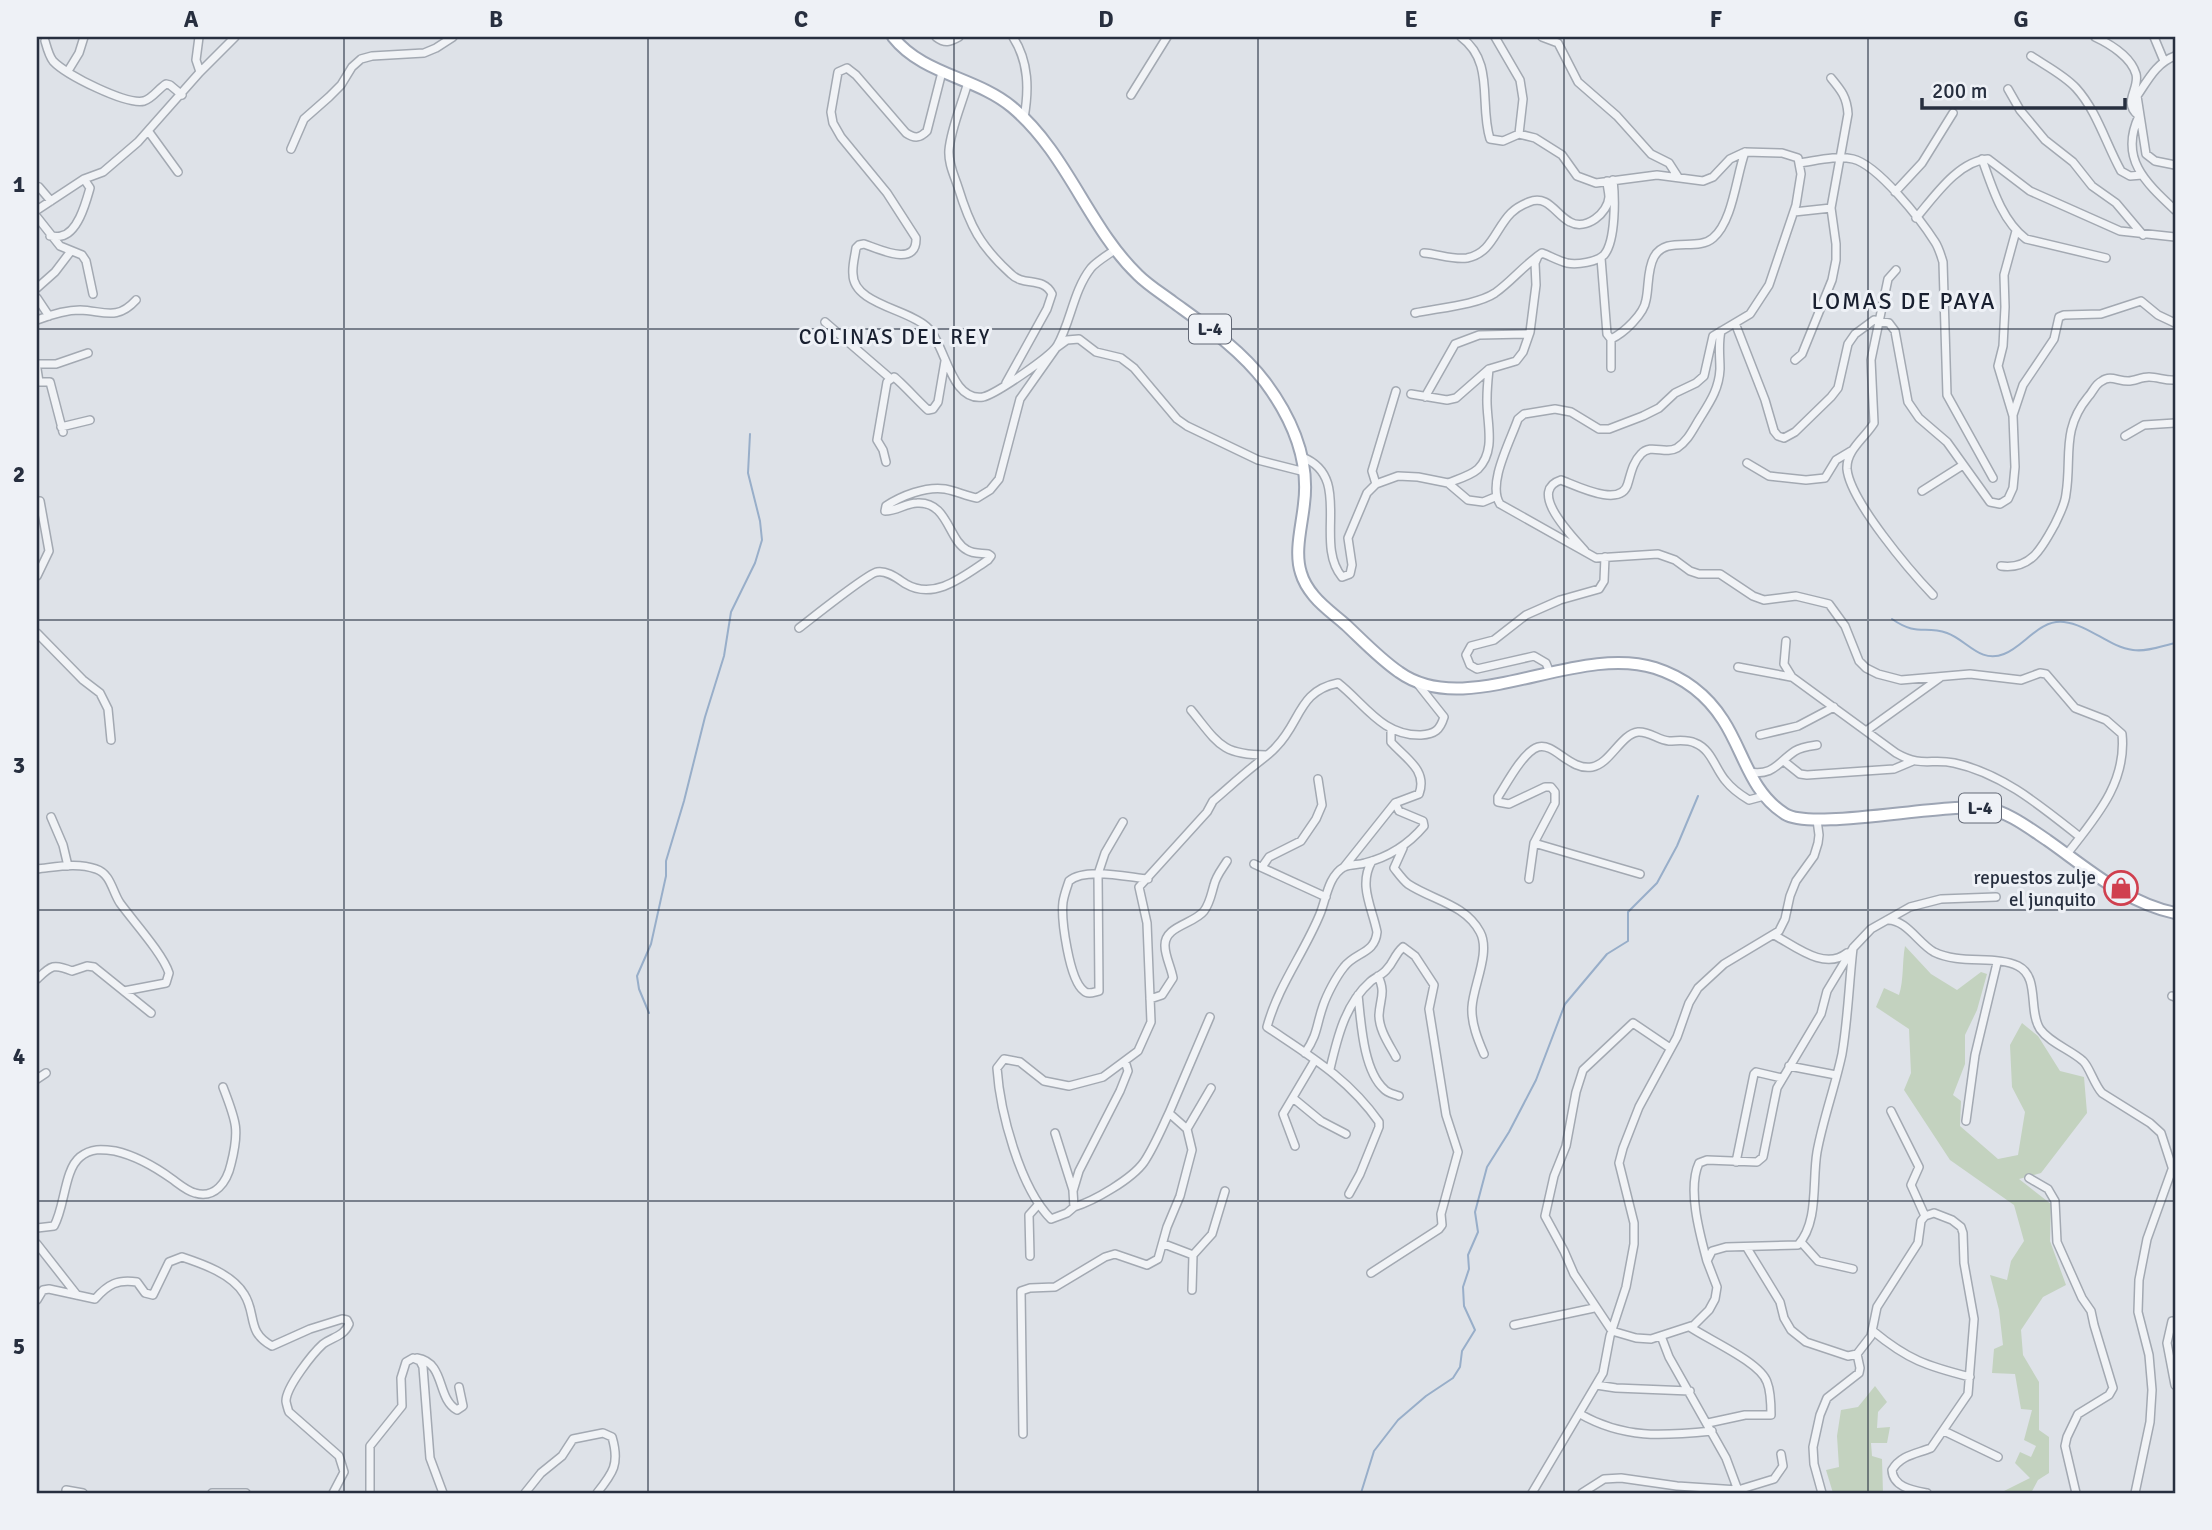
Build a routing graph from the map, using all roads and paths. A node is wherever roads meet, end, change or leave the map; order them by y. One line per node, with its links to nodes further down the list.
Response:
1 (84, 37): 19 (street)
2 (199, 37): 20 (street)
3 (235, 37): 20 (street)
4 (453, 37): 32 (street)
5 (893, 37): 21 (main road, L-4)
6 (936, 37): 7 (street)
7 (959, 37)
8 (1013, 37): 29 (street)
9 (1167, 37): 26 (street)
10 (1461, 37): 31 (street)
11 (1495, 37): 31 (street)
12 (1542, 37): 40 (street)
13 (2095, 37): 28 (street)
14 (2154, 37): 18 (street)
15 (45, 41): 19 (street)
16 (2031, 56): 39 (street)
17 (2175, 56): 18 (street)
18 (2164, 61): 28 (street)
19 (68, 71): 25 (street)
20 (200, 72): 25 (street)
21 (942, 72): 23 (main road, L-4); 79 (street)
22 (1831, 78): 34 (street)
23 (968, 82): 29 (main road, L-4); 87 (street)
24 (2008, 89): 53 (street)
25 (182, 95): 30 (street)
26 (1131, 95)
27 (1953, 113): 44 (street)
28 (2139, 115): 37 (street); 39 (street)
29 (1024, 118): 56 (main road, L-4)
30 (149, 132): 38 (street); 41 (street)
31 (1520, 134): 42 (street)
32 (291, 149)
33 (1745, 152): 36 (street); 40 (street); 76 (street)
34 (1839, 158): 36 (street); 44 (street); 46 (street)
35 (1982, 159): 51 (street); 52 (street); 53 (street)
36 (1799, 163): 49 (street)
37 (2175, 165)
38 (178, 172)
39 (2142, 175): 48 (street)
40 (1678, 177): 42 (street)
41 (84, 179): 45 (street); 54 (street)
42 (1610, 180): 58 (street); 60 (street)
43 (39, 187): 45 (street)
44 (1895, 192): 51 (street)
45 (51, 201): 47 (street)
46 (1831, 208): 49 (street); 80 (street)
47 (37, 210)
48 (2175, 210)
49 (1794, 212): 72 (street)
50 (37, 217): 54 (street)
51 (1916, 218): 101 (street)
52 (2016, 231): 61 (street); 91 (street)
53 (2143, 235): 55 (street)
54 (50, 236): 57 (street)
55 (2175, 237)
56 (1116, 249): 77 (street); 96 (main road, L-4)
57 (71, 251): 63 (street); 64 (street)
58 (1424, 253)
59 (1542, 253): 60 (street); 67 (street); 75 (street)
60 (1601, 258): 76 (street)
61 (2106, 258)
62 (1896, 270): 70 (street)
63 (37, 288)
64 (93, 294)
65 (37, 298): 68 (street)
66 (136, 300): 68 (street)
67 (1415, 313)
68 (49, 316): 69 (street)
69 (37, 320)
70 (1881, 321): 72 (street); 95 (street); 99 (street)
71 (825, 323): 85 (street)
72 (1735, 323): 74 (street)
73 (2175, 323): 91 (street)
74 (1721, 331): 105 (street); 107 (street)
75 (1529, 334): 84 (street); 90 (street)
76 (1611, 339): 82 (street)
77 (1056, 348): 87 (street); 100 (street); 112 (street)
78 (88, 353): 81 (street)
79 (946, 360): 85 (street); 87 (street)
80 (1795, 360)
81 (37, 364)
82 (1611, 368)
83 (37, 369): 92 (street)
84 (1489, 369): 90 (street); 102 (street)
85 (891, 379): 97 (street)
86 (2175, 380): 109 (street)
87 (1004, 388)
88 (1395, 391): 103 (street)
89 (1411, 394): 90 (street)
90 (1425, 397)
91 (2013, 416): 99 (street)
92 (90, 420)
93 (2175, 424): 94 (street)
94 (2125, 436)
95 (1851, 451): 98 (street); 111 (street)
96 (1302, 457): 100 (main road, L-4); 103 (street)
97 (886, 462)
98 (1747, 463)
99 (1963, 465): 104 (street)
100 (1305, 472): 119 (main road, L-4)
101 (1993, 478)
102 (1448, 483): 103 (street); 105 (street)
103 (1376, 484)
104 (1922, 491)
105 (1495, 497): 107 (street)
106 (40, 501): 110 (street)
107 (1590, 556): 108 (street)
108 (1605, 557): 116 (street); 117 (street)
109 (2001, 566)
110 (37, 576)
111 (1933, 596)
112 (799, 628)
113 (37, 633): 125 (street)
114 (1786, 642): 118 (street)
115 (1738, 667): 118 (street)
116 (1550, 673): 119 (main road, L-4); 130 (main road, L-4)
117 (1941, 676): 123 (street); 137 (street)
118 (1792, 677): 120 (street)
119 (1417, 683): 122 (street)
120 (1833, 707): 123 (street); 124 (street)
121 (1191, 710): 127 (street)
122 (1391, 730): 127 (street); 133 (street)
123 (1866, 731): 128 (street)
124 (1760, 735)
125 (111, 740)
126 (1817, 745): 129 (street)
127 (1267, 755): 150 (street)
128 (1913, 761): 129 (street); 137 (street)
129 (1785, 762): 130 (street)
130 (1749, 772): 132 (main road, L-4)
131 (1318, 779): 145 (street)
132 (1764, 796): 135 (main road, L-4); 138 (street)
133 (1395, 803): 139 (street); 146 (street)
134 (51, 817): 144 (street)
135 (1817, 820): 140 (main road, L-4); 156 (street)
136 (1123, 822): 148 (street)
137 (2080, 837): 140 (street)
138 (1534, 843): 149 (street); 151 (street)
139 (1405, 844): 142 (street); 168 (street)
140 (2067, 854): 154 (main road, L-4)
141 (1227, 861): 163 (street)
142 (1372, 861): 146 (street); 167 (street)
143 (1254, 863): 145 (street)
144 (68, 866): 147 (street); 161 (street)
145 (1262, 867): 152 (street)
146 (1344, 867): 152 (street)
147 (37, 869)
148 (1098, 874): 148 (street); 150 (street)
149 (1640, 874)
150 (1148, 878): 163 (street)
151 (1529, 879)
152 (1326, 897): 167 (street)
153 (1996, 897): 155 (street)
154 (2175, 913)
155 (1886, 920): 157 (street); 158 (street)
156 (1774, 934): 157 (street); 166 (street)
157 (1853, 948): 172 (street); 175 (street)
158 (1997, 962): 184 (street); 190 (street)
159 (1378, 976): 162 (street); 169 (street); 207 (street)
160 (37, 979): 161 (street)
161 (124, 991): 164 (street)
162 (1358, 995): 173 (street); 180 (street)
163 (1150, 999): 170 (street)
164 (151, 1013)
165 (1210, 1017): 183 (street)
166 (1670, 1048): 211 (street); 215 (street)
167 (1305, 1053): 171 (street)
168 (1483, 1054)
169 (1396, 1057)
170 (1125, 1060): 192 (street); 195 (street)
171 (1315, 1060): 173 (street); 181 (street)
172 (1789, 1066): 175 (street); 176 (street)
173 (1330, 1069): 194 (street)
174 (46, 1073): 177 (street)
175 (1836, 1075): 199 (street)
176 (1782, 1078): 189 (street); 189 (street)
177 (37, 1079)
178 (223, 1087): 198 (street)
179 (1211, 1088): 185 (street)
180 (1399, 1096)
181 (1293, 1098): 187 (street); 188 (street)
182 (1891, 1111): 197 (street)
183 (1169, 1113): 185 (street); 196 (street)
184 (1966, 1121)
185 (1186, 1129): 201 (street)
186 (1055, 1133): 192 (street)
187 (1346, 1135)
188 (1295, 1146)
189 (1735, 1162): 205 (street)
190 (2174, 1164): 246 (street)
191 (2029, 1178): 245 (street)
192 (1073, 1191): 196 (street)
193 (1224, 1191): 203 (street)
194 (1349, 1194)
195 (1037, 1206): 196 (street); 204 (street)
196 (1074, 1207)
197 (1925, 1216): 216 (street); 220 (street)
198 (37, 1228)
199 (1801, 1242): 202 (street); 206 (street)
200 (37, 1244): 209 (street)
201 (1164, 1244): 203 (street); 228 (street)
202 (1747, 1248): 205 (street); 218 (street)
203 (1193, 1255): 208 (street)
204 (1030, 1256)
205 (1707, 1261): 214 (street)
206 (1853, 1269)
207 (1371, 1273)
208 (1192, 1290)
209 (77, 1296): 210 (street); 236 (street)
210 (37, 1297)
211 (1594, 1308): 213 (street); 215 (street)
212 (2172, 1321): 222 (street)
213 (1514, 1325)
214 (1690, 1327): 217 (street); 226 (street)
215 (1612, 1331): 217 (street); 221 (street)
216 (1873, 1331): 218 (street); 220 (street)
217 (1661, 1336): 224 (street)
218 (1857, 1354): 243 (street)
219 (413, 1358): 223 (street); 237 (street); 238 (street)
220 (1970, 1377): 227 (street)
221 (1596, 1385): 224 (street); 225 (street)
222 (2175, 1385)
223 (459, 1387)
224 (1690, 1391): 226 (street)
225 (1580, 1414): 226 (street); 241 (street)
226 (1710, 1427): 232 (street)
227 (1944, 1431): 230 (street); 244 (street)
228 (1023, 1434)
229 (1781, 1454): 232 (street)
230 (1998, 1457)
231 (66, 1490): 233 (street)
232 (1738, 1492): 242 (street)
233 (83, 1493)
234 (212, 1493): 235 (street)
235 (246, 1493)
236 (333, 1493)
237 (370, 1493)
238 (443, 1493)
239 (525, 1493): 240 (street)
240 (597, 1493)
241 (1532, 1493)
242 (1582, 1493)
243 (1822, 1493)
244 (1927, 1493)
245 (2076, 1493)
246 (2135, 1493)

